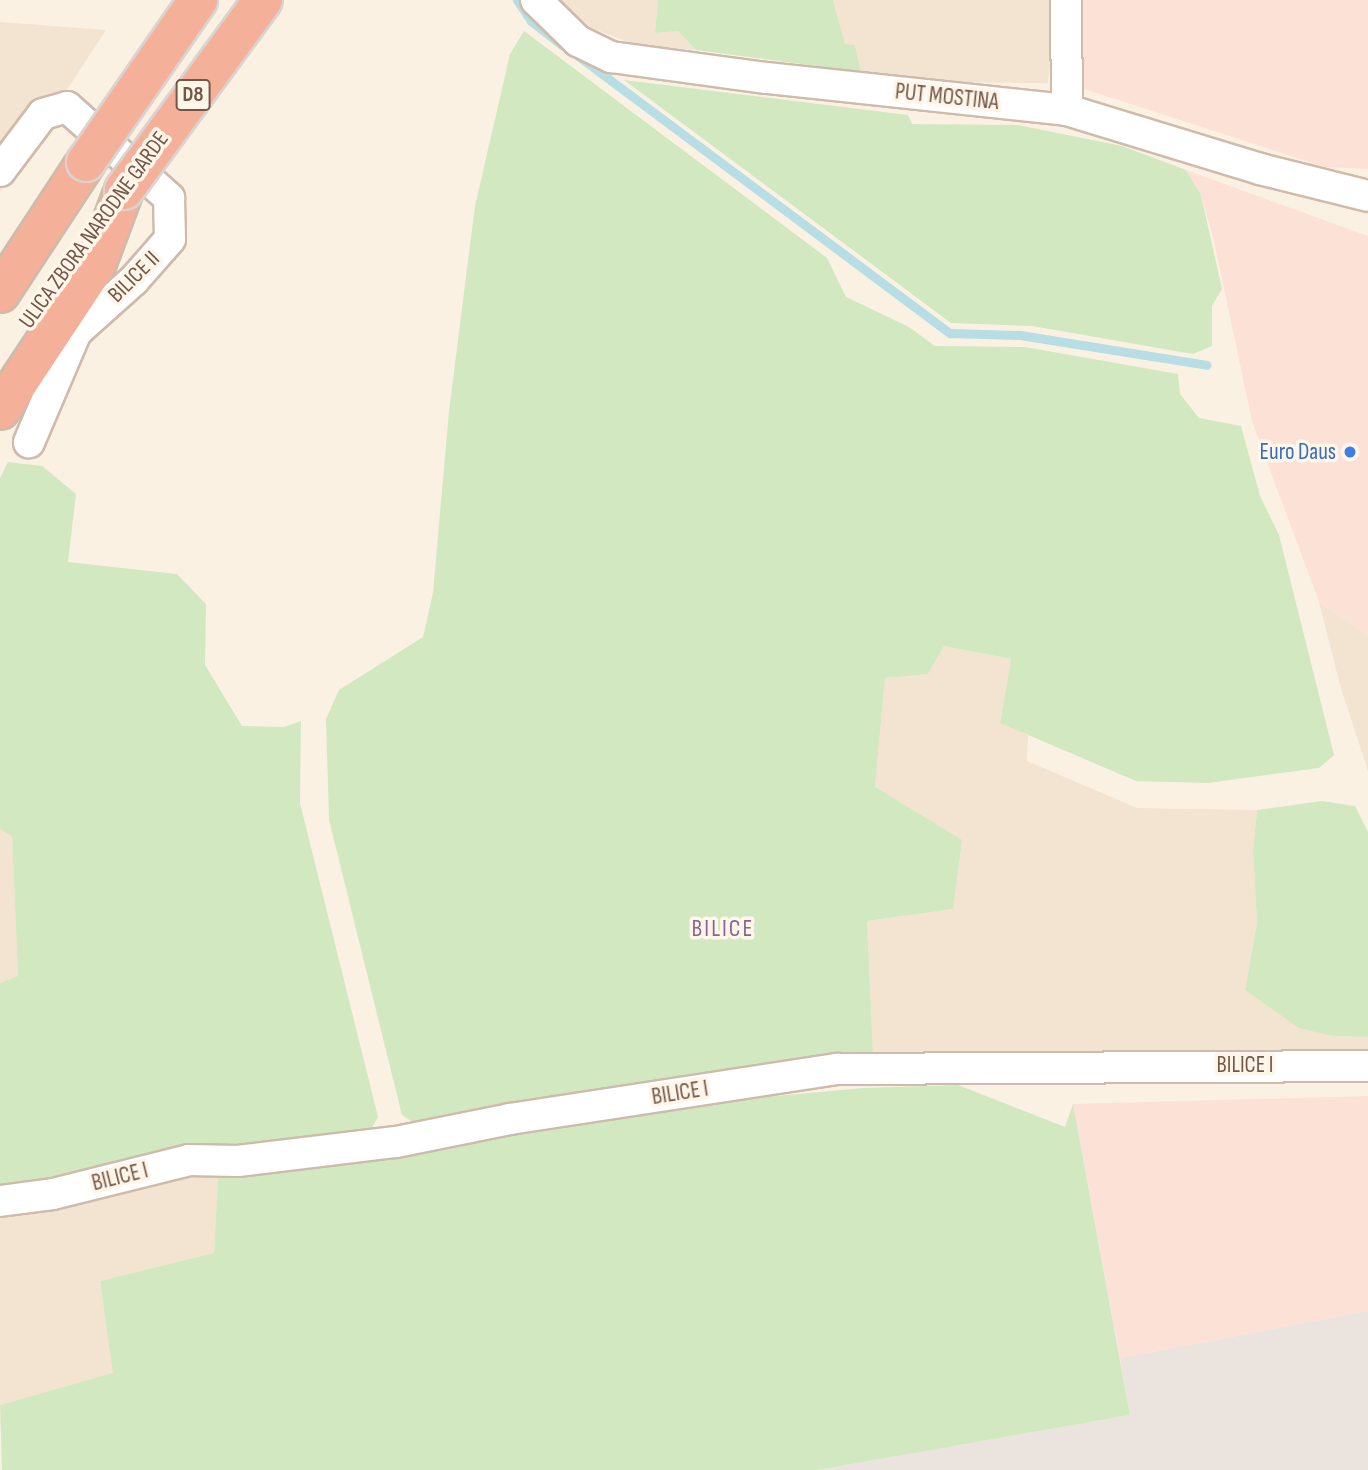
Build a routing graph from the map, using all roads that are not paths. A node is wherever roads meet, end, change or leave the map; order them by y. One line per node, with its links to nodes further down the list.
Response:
1 (198, 0): 9 (highway, ULICA ZBORA NARODNE GARDE / D8, bridge)
2 (262, 0): 7 (highway, ULICA ZBORA NARODNE GARDE / D8, bridge)
3 (536, 0): 5 (street, PUT MOSTINA)
4 (1066, 0): 5 (street)
5 (1067, 110): 8 (street, PUT MOSTINA)
6 (0, 171): 13 (street, BILICE II)
7 (124, 190): 11 (highway, ULICA ZBORA NARODNE GARDE / D8); 12 (highway)
8 (1368, 196)
9 (13, 257): 10 (highway, ULICA ZBORA NARODNE GARDE / D8)
10 (0, 293)
11 (0, 359)
12 (0, 410)
13 (29, 442)
14 (1368, 1066): 15 (street, BILICE I)
15 (0, 1200)

